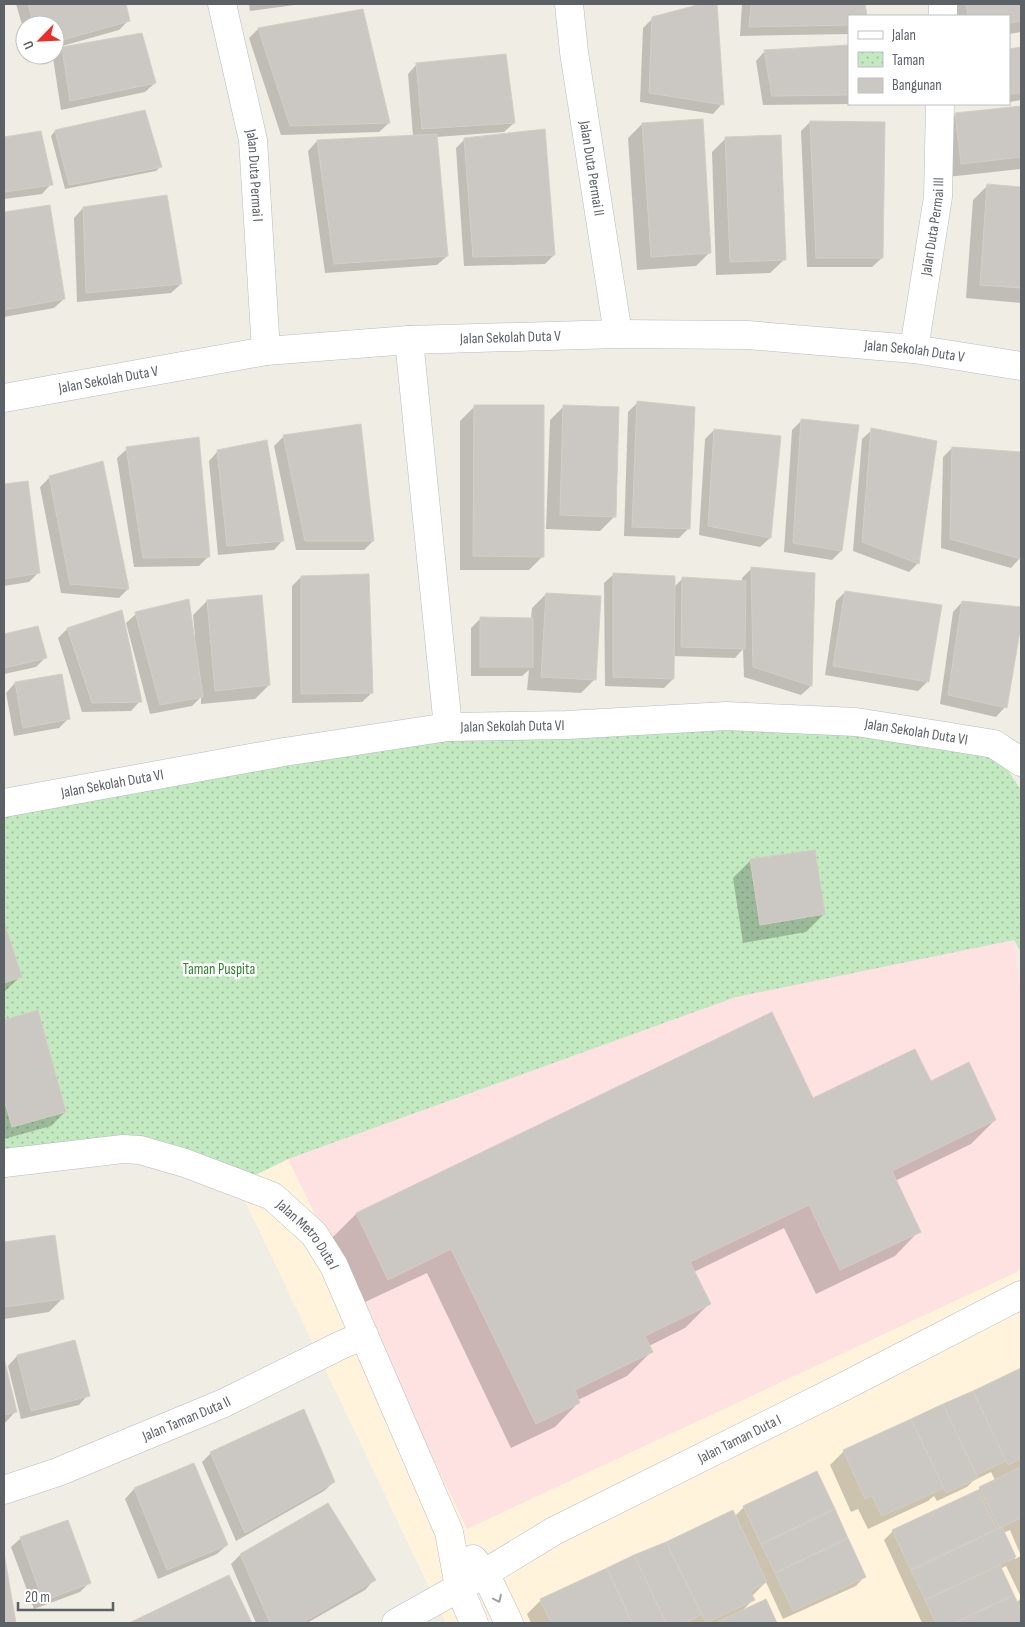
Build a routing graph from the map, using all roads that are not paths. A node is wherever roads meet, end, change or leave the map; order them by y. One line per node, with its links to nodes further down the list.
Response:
1 (222, 4): 7 (street, Jalan Duta Permai I)
2 (568, 4): 4 (street, Jalan Duta Permai II)
3 (940, 105): 6 (street, Jalan Duta Permai III)
4 (618, 334): 5 (street, Jalan Sekolah Duta V); 6 (street, Jalan Sekolah Duta V)
5 (409, 340): 7 (street, Jalan Sekolah Duta V); 10 (street)
6 (914, 349): 8 (street, Jalan Sekolah Duta V)
7 (266, 351): 9 (street, Jalan Sekolah Duta V)
8 (1021, 366)
9 (4, 398)
10 (448, 728): 11 (street, Jalan Sekolah Duta VI); 12 (street, Jalan Sekolah Duta VI)
11 (1021, 762)
12 (4, 803)
13 (4, 1163): 15 (street, Jalan Metro Duta I)
14 (1021, 1295): 18 (street, Jalan Taman Duta I)
15 (364, 1335): 16 (street, Jalan Taman Duta II); 17 (street, Jalan Metro Duta I)
16 (4, 1490)
17 (449, 1532): 18 (street, Jalan Metro Duta I); 19 (street, Jalan Metro Duta I)
18 (485, 1572): 19 (street, Jalan Taman Duta I); 22 (street, Jalan Metro Duta I, one-way to 22)
19 (459, 1587): 20 (street); 21 (street, Jalan Metro Duta I)
20 (396, 1623)
21 (474, 1623)
22 (509, 1623)

